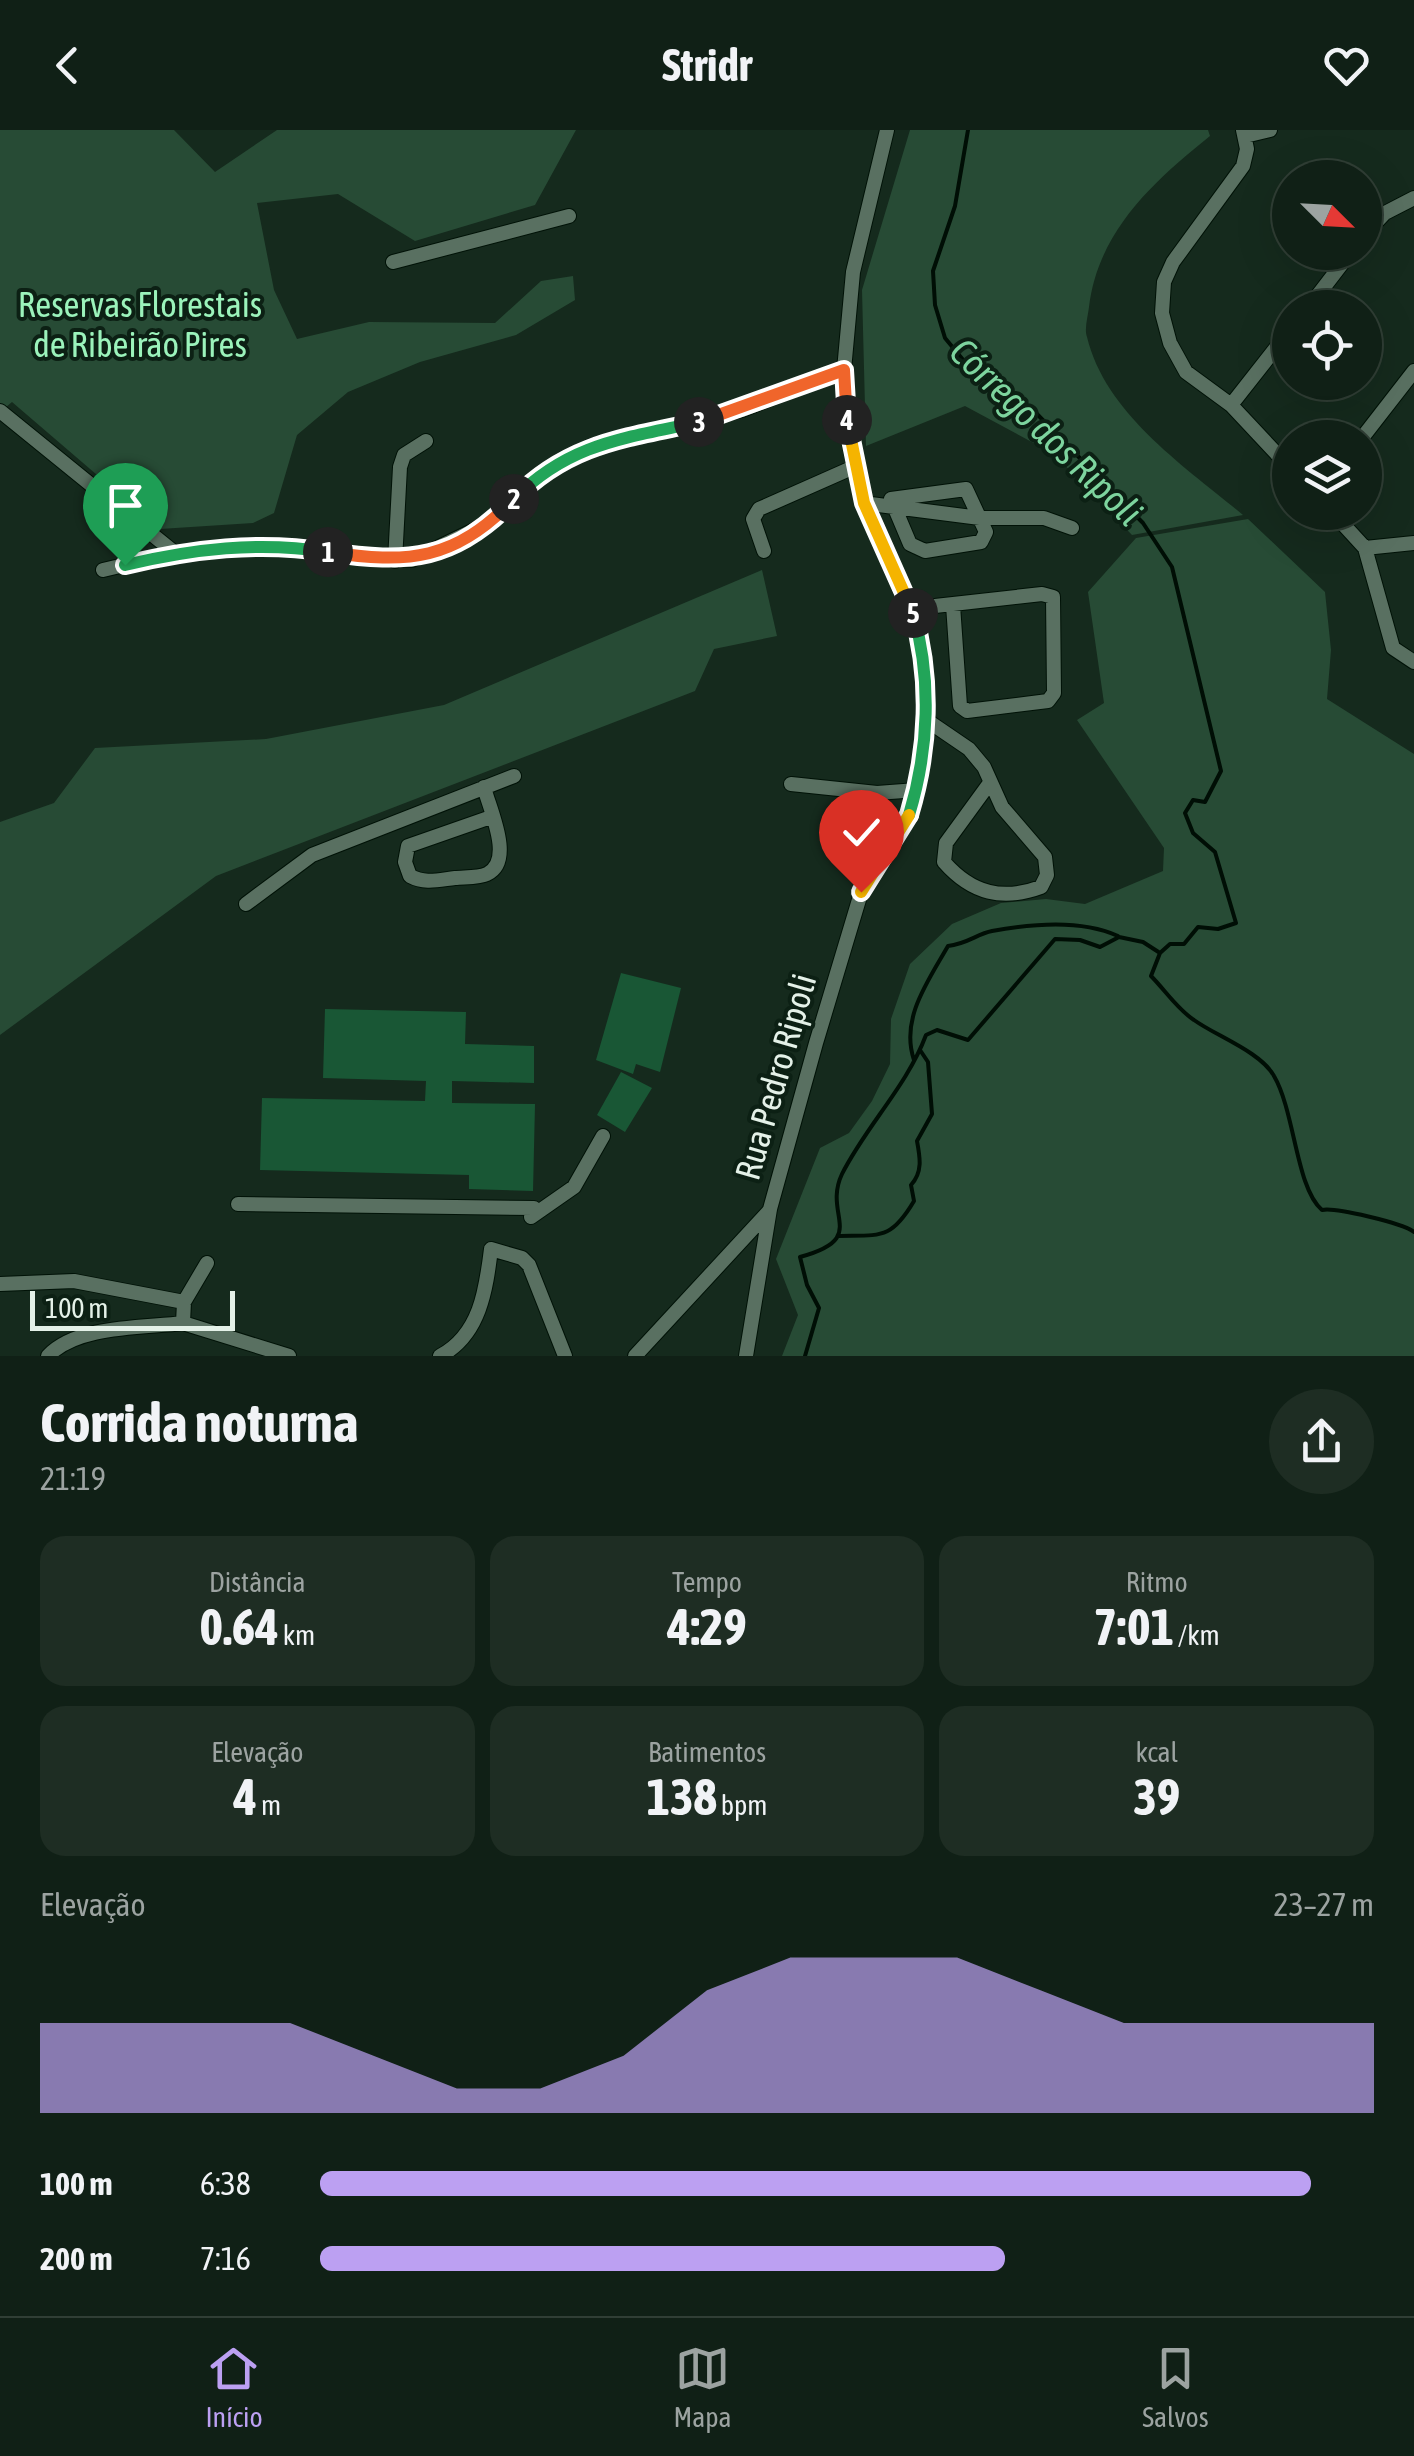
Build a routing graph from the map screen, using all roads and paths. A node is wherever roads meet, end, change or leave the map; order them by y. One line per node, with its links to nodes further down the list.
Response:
1 (887, 130): 11 (street, Rua Pedro Ripoli)
2 (1270, 130): 3 (street)
3 (1244, 133): 14 (street)
4 (1414, 198): 6 (street)
5 (569, 216): 7 (street)
6 (1382, 216)
7 (393, 262)
8 (1337, 270): 9 (street)
9 (1322, 290)
10 (1272, 353): 14 (street)
11 (844, 370): 19 (street, Rua Pedro Ripoli); 29 (street)
12 (1414, 370): 13 (street)
13 (1406, 391): 16 (street)
14 (1231, 405): 18 (street)
15 (0, 411): 28 (street)
16 (1379, 420)
17 (426, 442): 29 (street)
18 (1272, 449)
19 (854, 468): 20 (street, Rua Pedro Ripoli); 27 (street)
20 (864, 503): 21 (street); 32 (street, Rua Pedro Ripoli)
21 (895, 509): 22 (street); 22 (street); 22 (street)
22 (980, 518): 23 (street)
23 (1072, 528)
24 (1348, 530): 26 (street)
25 (1414, 542): 26 (street)
26 (1365, 548): 33 (street)
27 (764, 551)
28 (175, 553): 29 (street); 30 (street)
29 (395, 561)
30 (104, 570)
31 (953, 605): 31 (street); 32 (street)
32 (912, 611): 34 (street, Rua Pedro Ripoli)
33 (1414, 662)
34 (925, 718): 37 (street); 39 (street, Rua Pedro Ripoli)
35 (514, 776): 38 (street)
36 (791, 784): 39 (street)
37 (989, 784): 37 (street)
38 (484, 787): 40 (street); 41 (street)
39 (917, 790): 44 (street, Rua Pedro Ripoli)
40 (492, 816): 40 (street)
41 (246, 904)
42 (603, 1136): 43 (street)
43 (238, 1204)
44 (770, 1209): 53 (street); 54 (street, Rua Pedro Ripoli)
45 (207, 1262): 47 (street)
46 (0, 1284): 47 (street)
47 (184, 1302): 48 (street)
48 (184, 1323): 49 (street); 50 (street)
49 (53, 1351)
50 (289, 1356)
51 (440, 1356): 52 (street)
52 (565, 1356)
53 (636, 1356)
54 (746, 1356)

